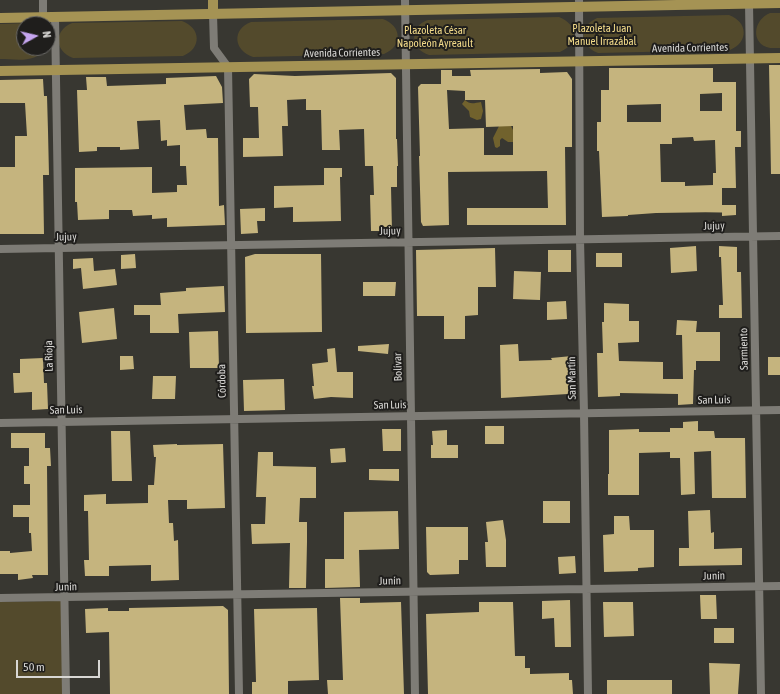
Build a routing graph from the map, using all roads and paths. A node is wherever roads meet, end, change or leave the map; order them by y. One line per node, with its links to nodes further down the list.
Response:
1 (43, 0): 8 (street)
2 (213, 0): 7 (main road)
3 (579, 4): 4 (main road); 6 (main road); 15 (street, San Martín)
4 (749, 4): 5 (main road); 14 (street, Sarmiento)
5 (780, 4)
6 (405, 5): 7 (main road); 16 (street, Bolívar)
7 (213, 14): 9 (main road); 17 (street)
8 (43, 16)
9 (56, 17)
10 (0, 18): 11 (main road)
11 (16, 18)
12 (56, 56): 18 (street, La Rioja)
13 (780, 58): 14 (main road, Avenida Corrientes)
14 (750, 59): 15 (main road, Avenida Corrientes); 20 (street, Sarmiento)
15 (580, 61): 16 (main road, Avenida Corrientes); 22 (street, San Martín)
16 (406, 64): 17 (main road, Avenida Corrientes); 23 (street, Bolívar)
17 (228, 67): 18 (main road, Avenida Corrientes); 24 (street, Córdoba)
18 (57, 70): 19 (main road, Avenida Corrientes); 25 (street, La Rioja)
19 (0, 71)
20 (754, 236): 21 (street, Jujuy); 22 (street, Jujuy); 27 (street, Sarmiento)
21 (780, 236)
22 (580, 239): 23 (street, Jujuy); 29 (street, San Martín)
23 (408, 242): 24 (street, Jujuy); 30 (street, Bolívar)
24 (231, 245): 25 (street, Jujuy); 31 (street, Córdoba)
25 (58, 248): 26 (street, Jujuy); 33 (street, La Rioja)
26 (0, 249)
27 (756, 410): 28 (street, San Luis); 29 (street, San Luis); 34 (street, Sarmiento)
28 (780, 410)
29 (584, 413): 30 (street, San Luis); 36 (street, San Martín)
30 (410, 416): 31 (street, San Luis); 37 (street, Bolívar)
31 (234, 419): 33 (street, San Luis); 38 (street, Córdoba)
32 (0, 422): 33 (street, San Luis)
33 (61, 422): 40 (street, La Rioja)
34 (760, 586): 35 (street, Junín); 36 (street, Junín); 45 (street, Sarmiento)
35 (780, 586)
36 (586, 589): 37 (street, Junín); 44 (street, San Martín)
37 (413, 592): 38 (street, Junín); 43 (street, Bolívar)
38 (237, 595): 40 (street, Junín); 42 (street, Córdoba)
39 (0, 598): 40 (street, Junín)
40 (64, 598): 41 (street, La Rioja)
41 (66, 694)
42 (239, 694)
43 (415, 694)
44 (588, 694)
45 (761, 694)

